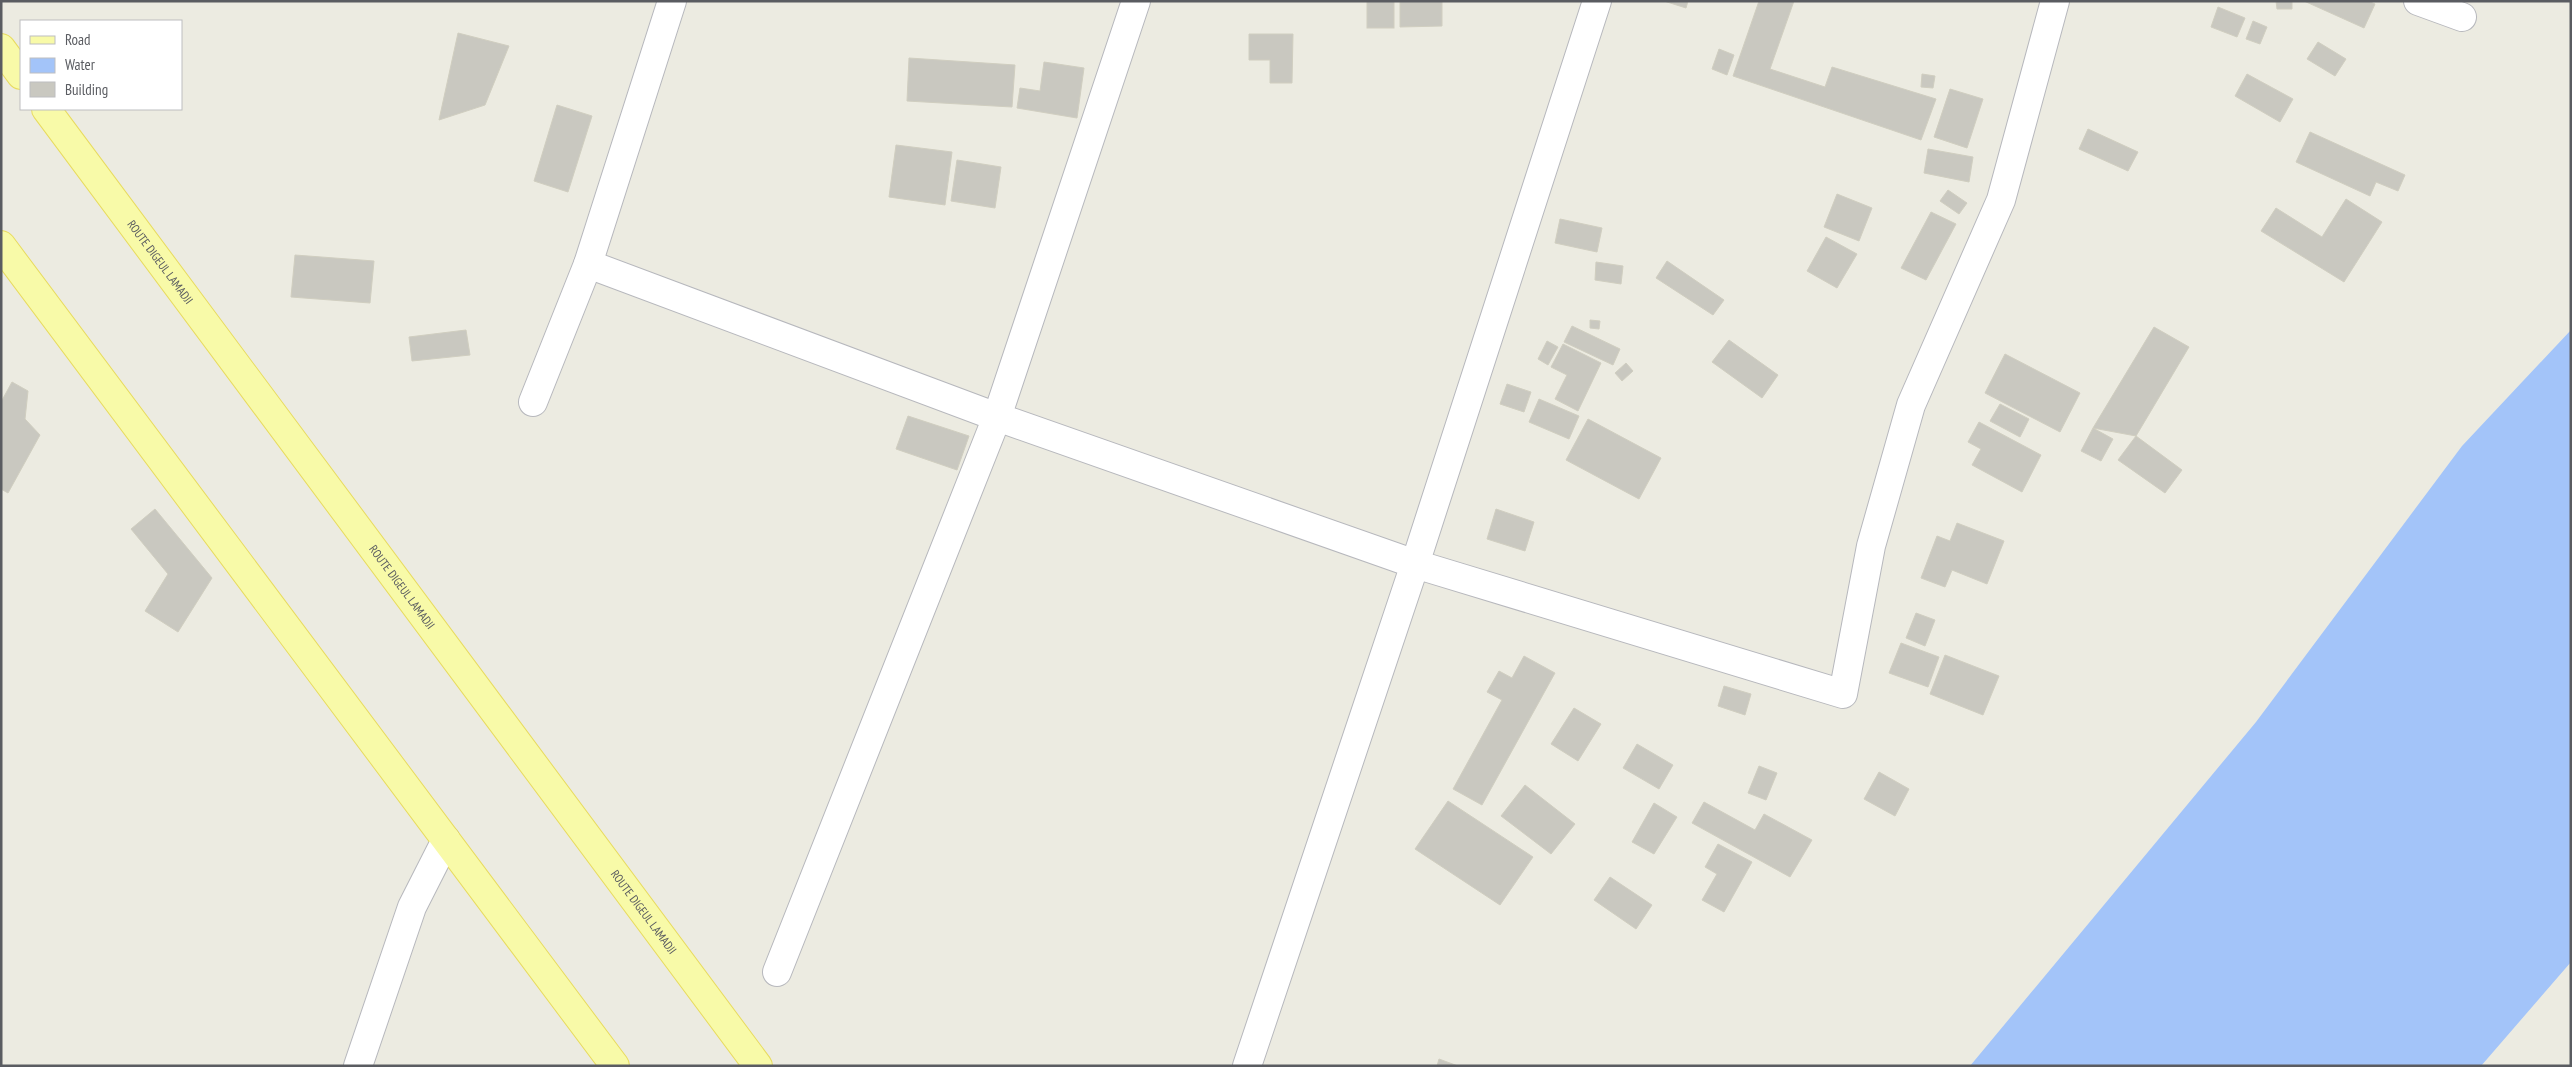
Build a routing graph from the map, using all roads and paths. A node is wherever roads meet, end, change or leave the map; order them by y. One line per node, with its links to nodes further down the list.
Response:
1 (672, 1): 11 (street)
2 (1136, 1): 13 (street)
3 (1597, 1): 14 (street)
4 (2056, 1): 14 (street)
5 (2418, 1): 6 (street)
6 (2462, 17)
7 (1, 48): 8 (main road)
8 (20, 74)
9 (47, 110): 19 (main road, ROUTE DIGEUL LAMADJI)
10 (1, 245): 15 (main road)
11 (588, 264): 12 (street); 13 (street)
12 (533, 402)
13 (997, 417): 14 (street); 16 (street)
14 (1415, 564): 20 (street)
15 (446, 840): 17 (street); 18 (main road)
16 (777, 972)
17 (358, 1066)
18 (615, 1066)
19 (758, 1066)
20 (1247, 1066)

